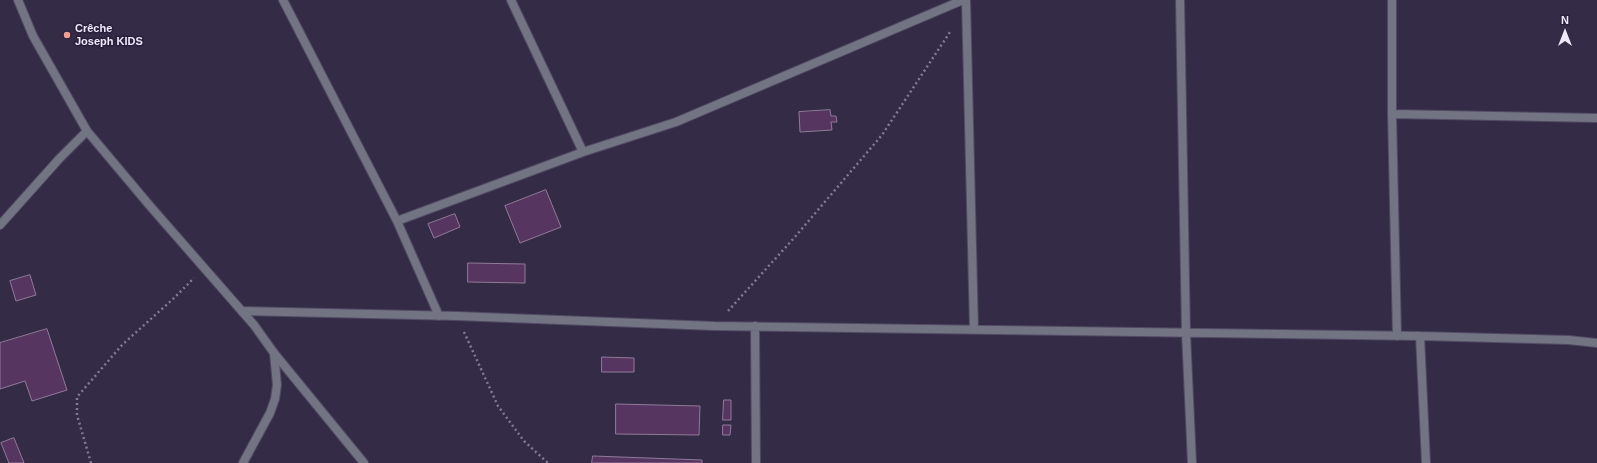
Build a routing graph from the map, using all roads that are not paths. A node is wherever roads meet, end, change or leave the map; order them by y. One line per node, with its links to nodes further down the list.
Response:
1 (18, 0): 9 (street)
2 (283, 0): 11 (street)
3 (511, 0): 10 (street)
4 (1180, 0): 17 (street)
5 (1392, 0): 7 (street)
6 (965, 2): 10 (street); 16 (street)
7 (1392, 114): 8 (street); 18 (street)
8 (1597, 118)
9 (87, 131): 12 (street); 13 (street)
10 (583, 152): 11 (street)
11 (397, 221): 14 (street)
12 (0, 225)
13 (242, 311): 14 (street); 21 (street)
14 (439, 316): 15 (street)
15 (755, 326): 16 (street); 24 (street)
16 (974, 329): 17 (street)
17 (1186, 332): 18 (street); 25 (street)
18 (1397, 336): 19 (street)
19 (1420, 336): 20 (street); 26 (street)
20 (1597, 343)
21 (274, 353): 22 (street); 23 (street)
22 (243, 463)
23 (364, 463)
24 (756, 463)
25 (1192, 463)
26 (1426, 463)

